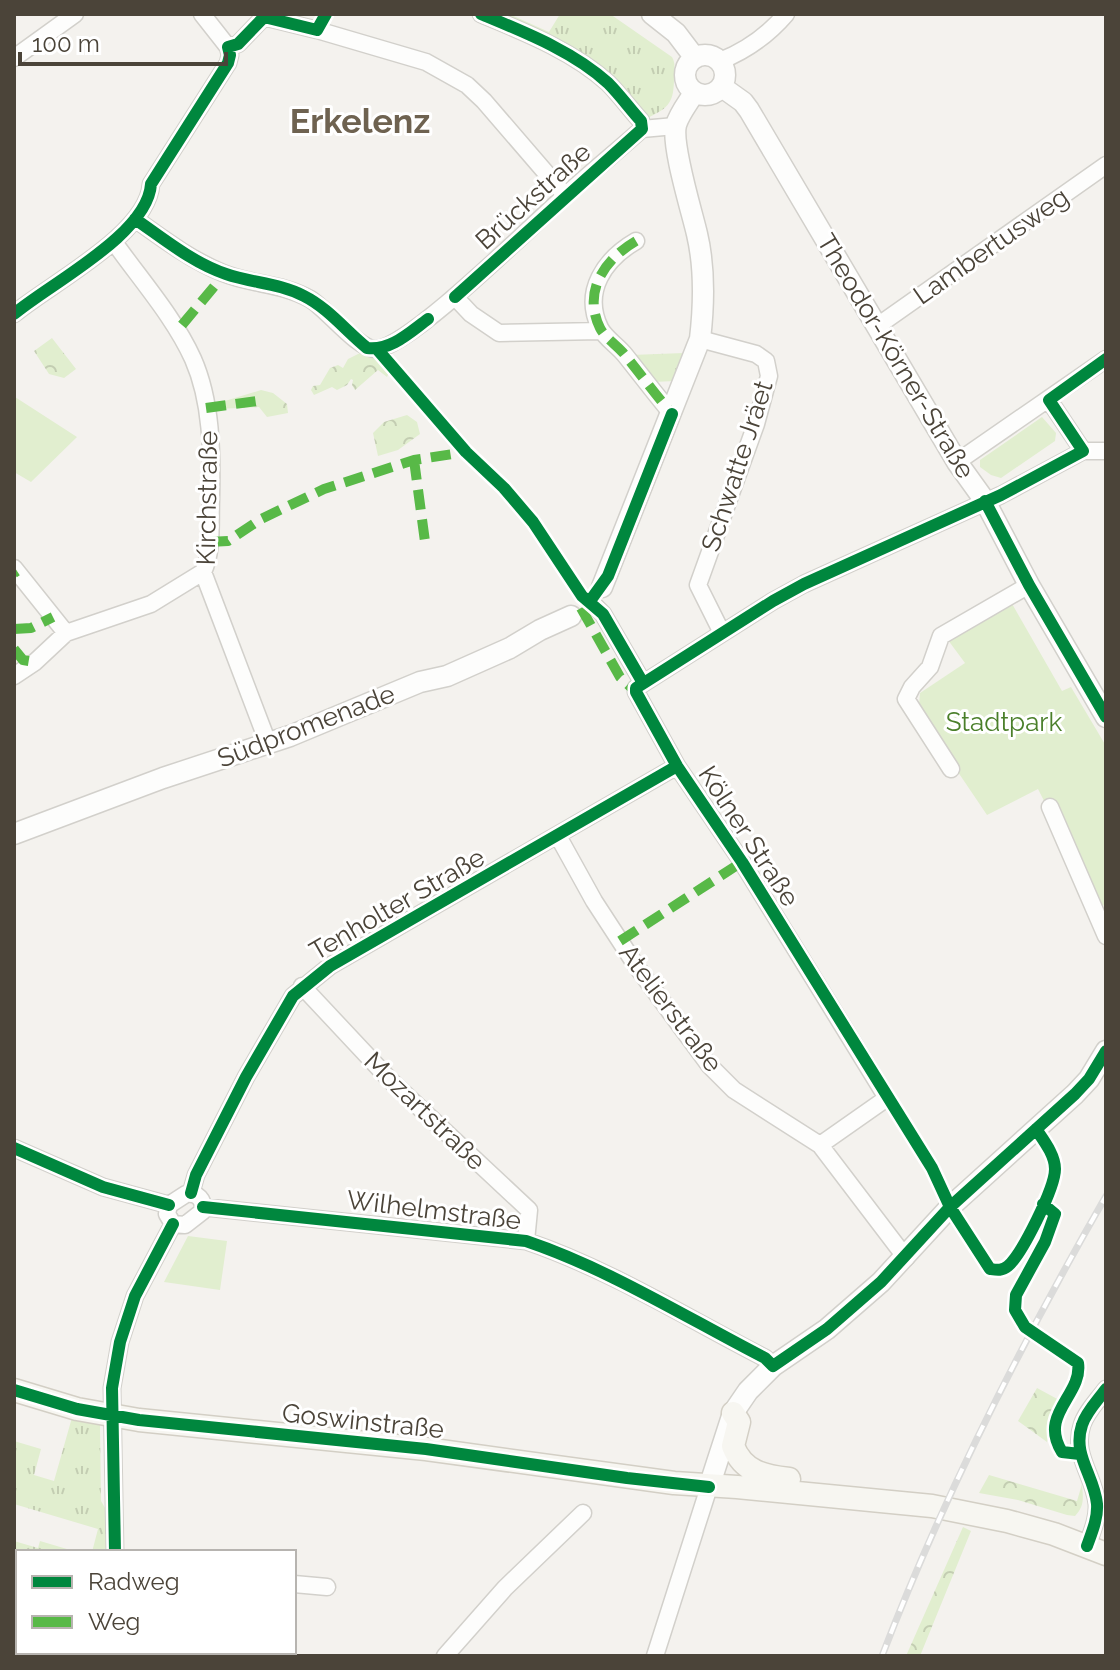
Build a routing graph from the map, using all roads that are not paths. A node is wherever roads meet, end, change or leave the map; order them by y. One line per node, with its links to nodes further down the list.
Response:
1 (75, 14): 7 (street)
2 (202, 14): 6 (street)
3 (481, 14): 13 (street)
4 (652, 14): 8 (street)
5 (782, 16): 9 (street)
6 (228, 47): 15 (street); 16 (street)
7 (14, 58)
8 (695, 58): 9 (street); 11 (street)
9 (720, 61): 10 (street)
10 (722, 87): 11 (street); 21 (street, Theodor-Körner-Straße)
11 (694, 93): 12 (street)
12 (675, 126): 13 (street); 23 (street)
13 (642, 129): 15 (street, Brückstraße)
14 (1106, 165): 21 (street, Lambertusweg)
15 (565, 195): 19 (street, Brückstraße)
16 (135, 219): 18 (street); 19 (street, Brückstraße)
17 (636, 241): 22 (street)
18 (114, 242): 20 (street); 32 (street, Kirchstraße)
19 (455, 297): 22 (street)
20 (14, 314)
21 (876, 327): 29 (street, Theodor-Körner-Straße)
22 (601, 331): 26 (street)
23 (700, 339): 26 (street); 37 (street, Schwatte Jräet)
24 (1106, 359): 25 (street)
25 (1049, 400): 27 (street); 29 (street)
26 (672, 414): 34 (street)
27 (1083, 451): 28 (street); 30 (street)
28 (1106, 451)
29 (957, 462): 30 (street, Theodor-Körner-Straße)
30 (985, 501): 33 (street, Theodor-Körner-Straße); 37 (street)
31 (14, 568): 36 (street)
32 (203, 572): 36 (street); 41 (street, Kirchstraße)
33 (1029, 585): 40 (street, Theodor-Körner-Straße); 43 (street)
34 (596, 594): 35 (street, Südpromenade); 39 (street, Kölner Straße)
35 (571, 616): 41 (street, Südpromenade)
36 (66, 633): 38 (street)
37 (722, 633): 39 (street)
38 (14, 676)
39 (643, 683): 42 (street, Kölner Straße)
40 (1106, 717)
41 (268, 743): 45 (street, Südpromenade)
42 (677, 766): 46 (street, Tenholter Straße); 50 (street, Kölner Straße)
43 (951, 769)
44 (1050, 807): 47 (street)
45 (14, 834)
46 (558, 836): 48 (street, Tenholter Straße); 50 (street, Atelierstraße)
47 (1106, 936)
48 (302, 986): 52 (street, Tenholter Straße); 56 (street, Mozartstraße)
49 (1106, 1051): 57 (street)
50 (820, 1145): 57 (street)
51 (14, 1148): 53 (street)
52 (191, 1193): 53 (street); 54 (street)
53 (169, 1205): 55 (street)
54 (203, 1207): 55 (street); 56 (street, Wilhelmstraße)
55 (173, 1224): 62 (street)
56 (526, 1241): 58 (street, Wilhelmstraße)
57 (906, 1258): 58 (street)
58 (773, 1366): 61 (street)
59 (1106, 1389): 67 (street)
60 (14, 1390): 62 (main road, Goswinstraße)
61 (733, 1413): 63 (street); 64 (main road)
62 (113, 1416): 63 (main road, Goswinstraße); 66 (street)
63 (709, 1487): 64 (main road, Goswinstraße); 71 (street)
64 (865, 1499): 67 (main road, Goswinstraße)
65 (583, 1513): 70 (street)
66 (115, 1550)
67 (1097, 1550)
68 (296, 1584): 69 (street)
69 (327, 1587)
70 (445, 1656)
71 (655, 1656)

